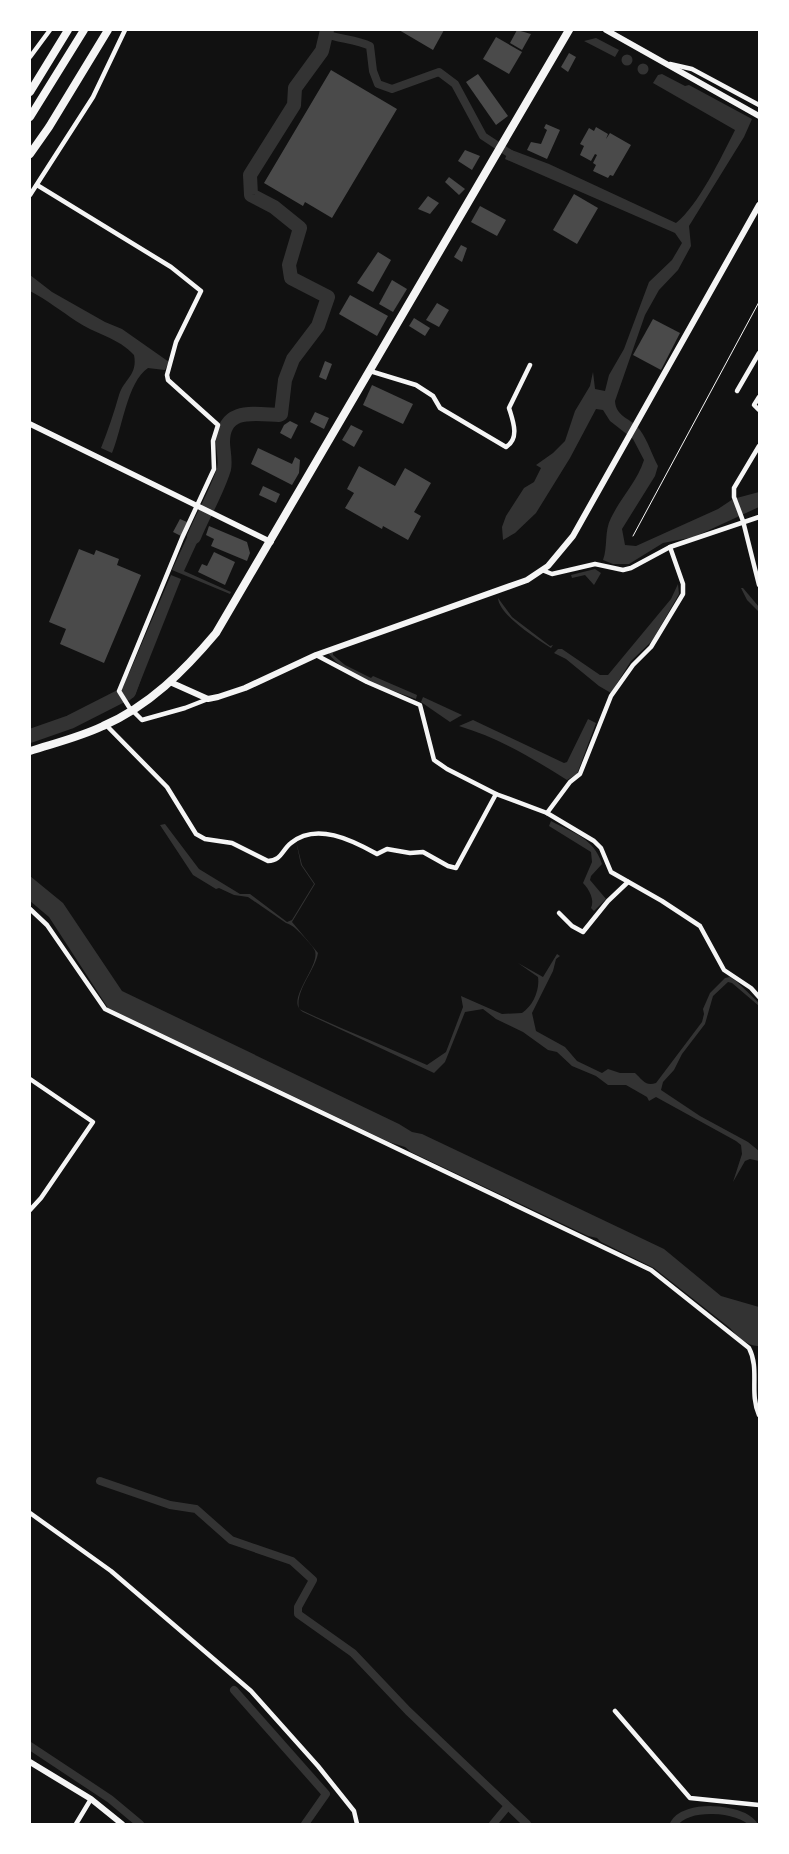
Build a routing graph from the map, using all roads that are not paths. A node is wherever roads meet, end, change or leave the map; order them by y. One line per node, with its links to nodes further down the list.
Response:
1 (50, 30): 9 (street)
2 (68, 30): 11 (highway)
3 (79, 30): 13 (highway)
4 (84, 30): 15 (highway)
5 (108, 30): 16 (highway)
6 (125, 30): 17 (street)
7 (570, 30): 22 (highway)
8 (606, 30): 10 (main road)
9 (30, 56)
10 (666, 64): 12 (street); 14 (main road)
11 (30, 92)
12 (759, 105)
13 (30, 110)
14 (759, 116)
15 (30, 117)
16 (30, 154)
17 (37, 185): 18 (street); 28 (street)
18 (30, 195)
19 (759, 204): 35 (main road)
20 (759, 353): 23 (street)
21 (530, 365): 22 (street)
22 (370, 371): 31 (highway)
23 (737, 391)
24 (759, 397): 25 (street)
25 (759, 410)
26 (30, 424): 28 (street)
27 (759, 446): 30 (street)
28 (197, 506): 31 (street); 40 (street)
29 (759, 517): 30 (street)
30 (743, 521): 32 (street); 34 (street)
31 (271, 542): 38 (highway)
32 (670, 547): 35 (street); 44 (street)
33 (759, 564): 34 (street)
34 (754, 567): 36 (street)
35 (542, 570): 37 (main road)
36 (759, 585)
37 (316, 655): 39 (main road); 43 (street)
38 (170, 682): 39 (main road); 40 (highway)
39 (208, 698): 40 (street)
40 (131, 709): 41 (highway)
41 (106, 725): 42 (highway); 43 (street)
42 (30, 751)
43 (496, 794): 44 (street)
44 (548, 813): 45 (street)
45 (628, 882): 47 (street); 48 (street)
46 (30, 909): 51 (street)
47 (559, 913)
48 (759, 997)
49 (30, 1079): 50 (street)
50 (30, 1210)
51 (755, 1352): 52 (street)
52 (759, 1415)
53 (30, 1513): 60 (street)
54 (615, 1711): 57 (street)
55 (30, 1762): 56 (main road)
56 (91, 1800): 58 (street); 59 (main road)
57 (759, 1804)
58 (76, 1824)
59 (122, 1824)
60 (357, 1824)

